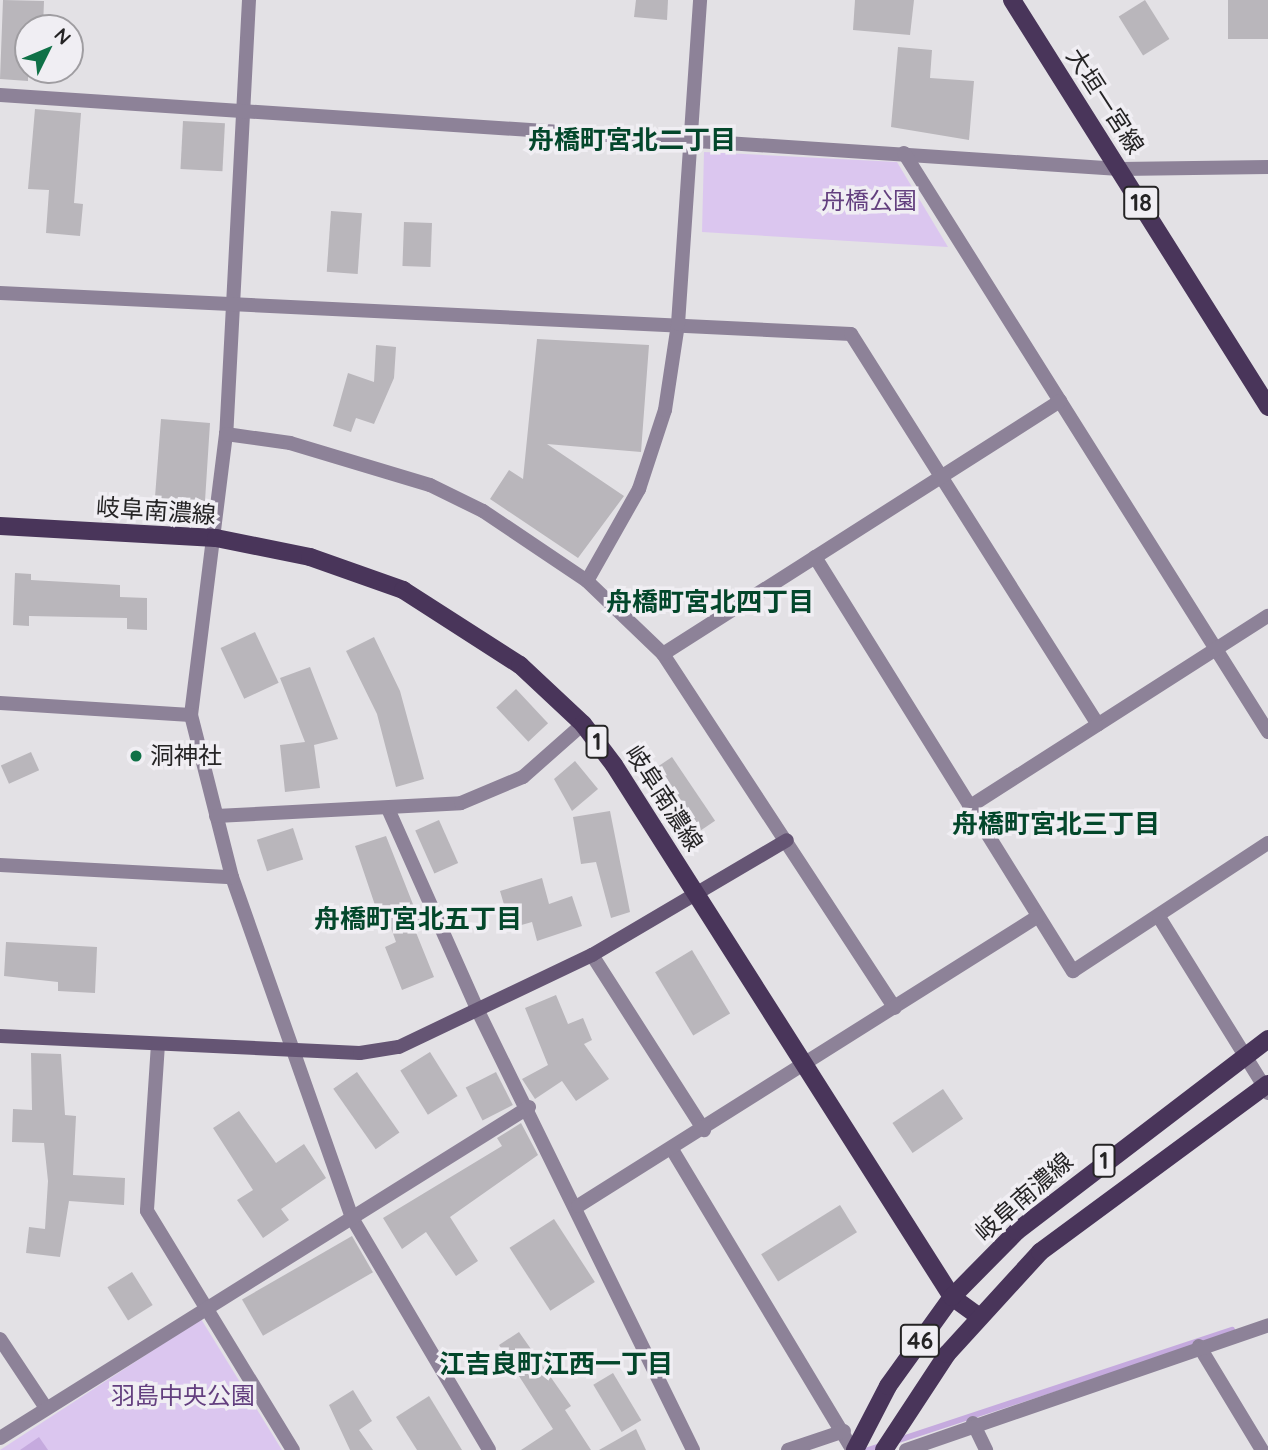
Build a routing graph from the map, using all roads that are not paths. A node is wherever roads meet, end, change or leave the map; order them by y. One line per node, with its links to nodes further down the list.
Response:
1 (249, 0): 5 (street)
2 (700, 0): 6 (street)
3 (1012, 0): 9 (main road, 大垣一宮線 / 18)
4 (0, 94): 5 (street)
5 (243, 109): 6 (street); 11 (street)
6 (692, 137): 7 (street); 12 (street)
7 (904, 153): 9 (street); 13 (street)
8 (1268, 167): 9 (street)
9 (1120, 169): 14 (main road, 大垣一宮線 / 18)
10 (0, 293): 11 (street)
11 (233, 307): 12 (street); 15 (street)
12 (678, 324): 16 (street); 20 (street)
13 (1060, 401): 16 (street); 22 (street)
14 (1268, 407)
15 (226, 433): 18 (street); 20 (street)
16 (943, 475): 19 (street); 27 (street)
17 (0, 526): 18 (main road, 岐阜南濃線 / 1)
18 (216, 538): 25 (street); 26 (main road, 岐阜南濃線 / 1)
19 (815, 557): 23 (street); 29 (street)
20 (587, 581): 23 (street)
21 (1268, 616): 22 (street)
22 (1217, 649): 27 (street); 28 (street)
23 (663, 654): 32 (street)
24 (0, 704): 25 (street)
25 (191, 715): 31 (street)
26 (583, 724): 30 (street); 36 (main road, 岐阜南濃線 / 1)
27 (1098, 724): 29 (street)
28 (1268, 732)
29 (969, 807): 37 (street)
30 (389, 811): 31 (street); 41 (street)
31 (216, 816): 35 (street)
32 (787, 840): 36 (street); 40 (street)
33 (1268, 843): 38 (street)
34 (0, 864): 35 (street)
35 (232, 877): 45 (street)
36 (697, 892): 39 (street); 47 (main road, 岐阜南濃線 / 1)
37 (1037, 917): 38 (street); 40 (street)
38 (1159, 917): 46 (street)
39 (592, 955): 41 (street); 50 (street)
40 (894, 1008): 47 (street)
41 (477, 1009): 45 (street); 49 (street)
42 (0, 1035): 44 (street)
43 (1268, 1039): 46 (main road, 岐阜南濃線 / 1)
44 (158, 1044): 45 (street); 55 (street)
45 (293, 1051): 53 (street)
46 (1245, 1055): 48 (street); 54 (main road, 岐阜南濃線 / 1)
47 (803, 1066): 50 (street); 54 (main road, 岐阜南濃線 / 1)
48 (1267, 1088): 56 (main road, 1)
49 (529, 1107): 52 (street); 53 (street)
50 (704, 1130): 51 (street)
51 (673, 1151): 52 (street); 62 (street)
52 (578, 1206): 67 (street)
53 (352, 1218): 55 (street); 66 (street)
54 (952, 1297): 56 (main road, 岐阜南濃線 / 1); 64 (main road, 46)
55 (204, 1307): 60 (street); 65 (street)
56 (978, 1315): 69 (main road, 46)
57 (1268, 1325): 59 (street)
58 (0, 1339): 60 (street)
59 (1199, 1346): 61 (street); 72 (street)
60 (46, 1408): 63 (street)
61 (973, 1423): 70 (street); 71 (street)
62 (844, 1431): 64 (street); 68 (street)
63 (0, 1438)
64 (855, 1449)
65 (293, 1450)
66 (489, 1450)
67 (693, 1450)
68 (788, 1450)
69 (884, 1450)
70 (906, 1450)
71 (986, 1450)
72 (1262, 1450)

